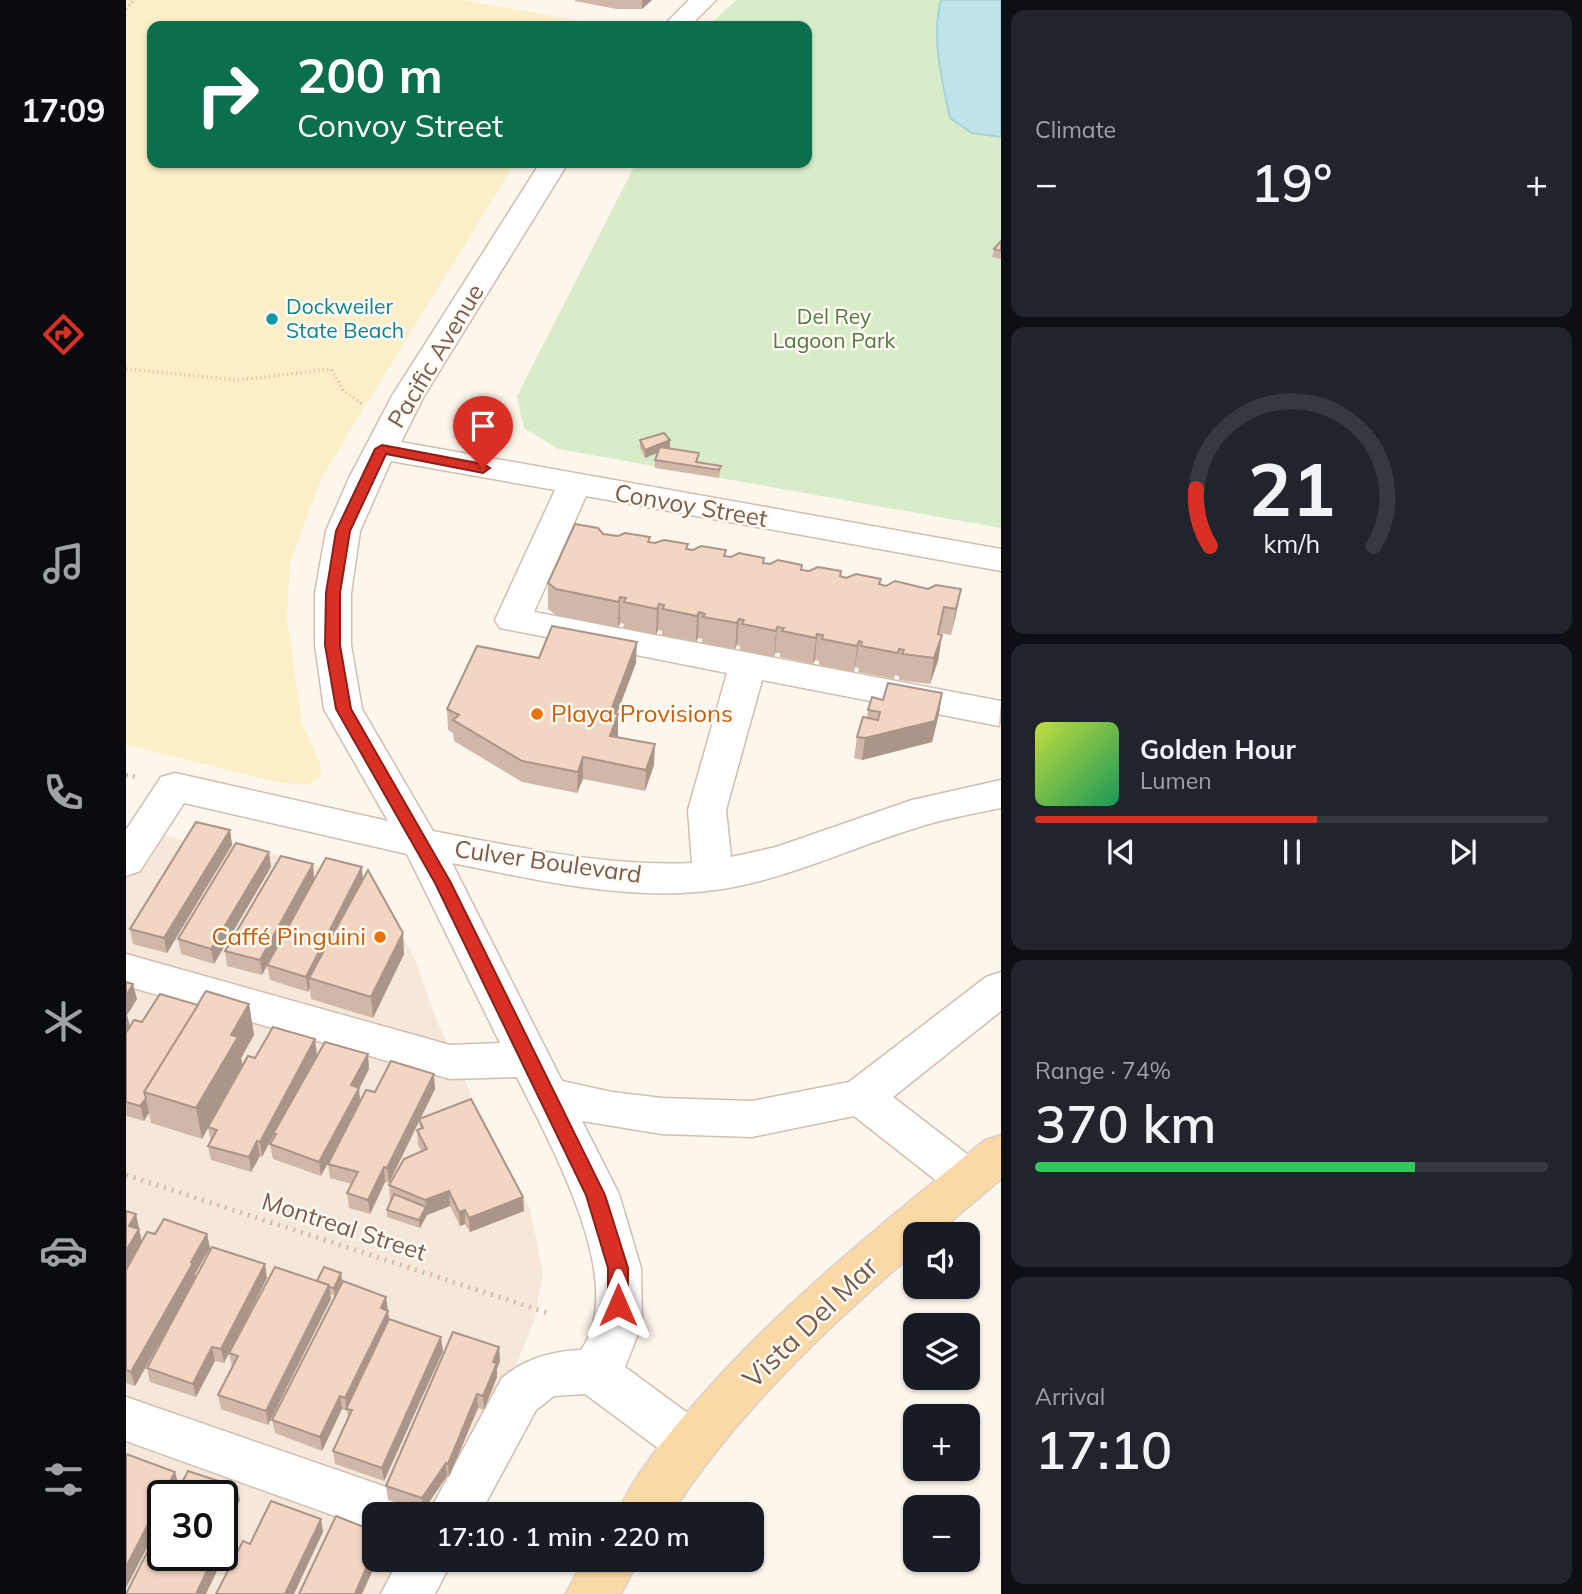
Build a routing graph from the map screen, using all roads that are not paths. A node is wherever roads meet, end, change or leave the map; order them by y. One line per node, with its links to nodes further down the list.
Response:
1 (703, 0): 2 (street)
2 (681, 21)
3 (551, 168): 4 (street, Pacific Avenue)
4 (382, 449): 5 (street, Convoy Street); 10 (street, Pacific Avenue)
5 (574, 485): 6 (street, Convoy Street); 7 (street)
6 (1001, 560)
7 (748, 664): 8 (street); 12 (street)
8 (1000, 718)
9 (1001, 794): 12 (street, Culver Boulevard)
10 (420, 844): 11 (street, Culver Boulevard); 12 (street, Culver Boulevard); 15 (street, Pacific Avenue)
11 (126, 861)
12 (713, 876)
13 (126, 970): 15 (street)
14 (1001, 988): 16 (street)
15 (539, 1077): 16 (street); 18 (street, Pacific Avenue)
16 (861, 1097): 17 (street)
17 (985, 1166): 20 (main road, Vista Del Mar)
18 (594, 1372): 20 (street); 22 (street)
19 (126, 1419): 21 (street)
20 (691, 1444): 23 (main road, Vista Del Mar)
21 (363, 1502)
22 (460, 1502)
23 (650, 1502)
24 (420, 1572): 26 (street)
25 (605, 1572): 27 (main road)
26 (407, 1594)
27 (592, 1594)

